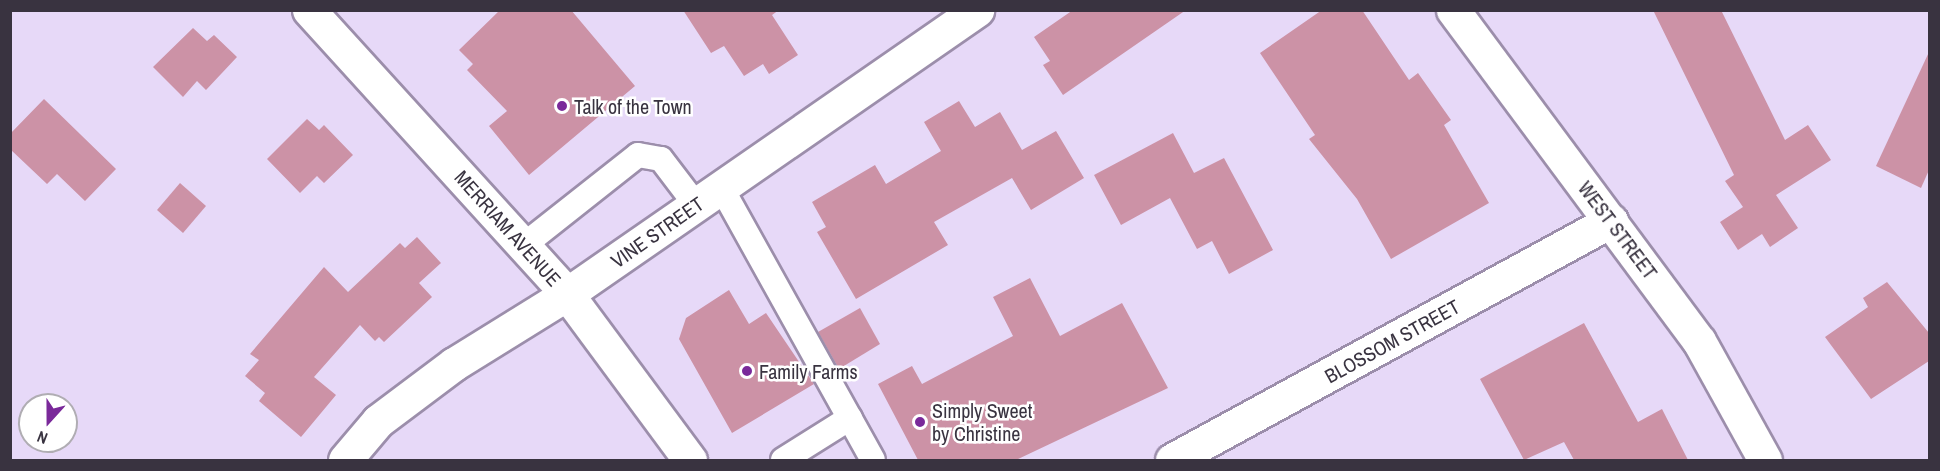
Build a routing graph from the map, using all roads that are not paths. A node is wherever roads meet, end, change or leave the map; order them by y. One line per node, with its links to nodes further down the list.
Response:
1 (309, 10): 6 (street, MERRIAM AVENUE)
2 (977, 10): 4 (street, VINE STREET)
3 (1453, 11): 5 (street, WEST STREET)
4 (709, 196): 6 (lane); 7 (street, VINE STREET); 8 (lane)
5 (1611, 221): 13 (street, BLOSSOM STREET); 14 (street, WEST STREET)
6 (524, 245): 7 (street, MERRIAM AVENUE)
7 (567, 294): 9 (street, VINE STREET); 10 (street, MERRIAM AVENUE)
8 (850, 418): 11 (lane); 12 (lane)
9 (345, 460)
10 (690, 460)
11 (783, 460)
12 (873, 460)
13 (1172, 460)
14 (1765, 460)

